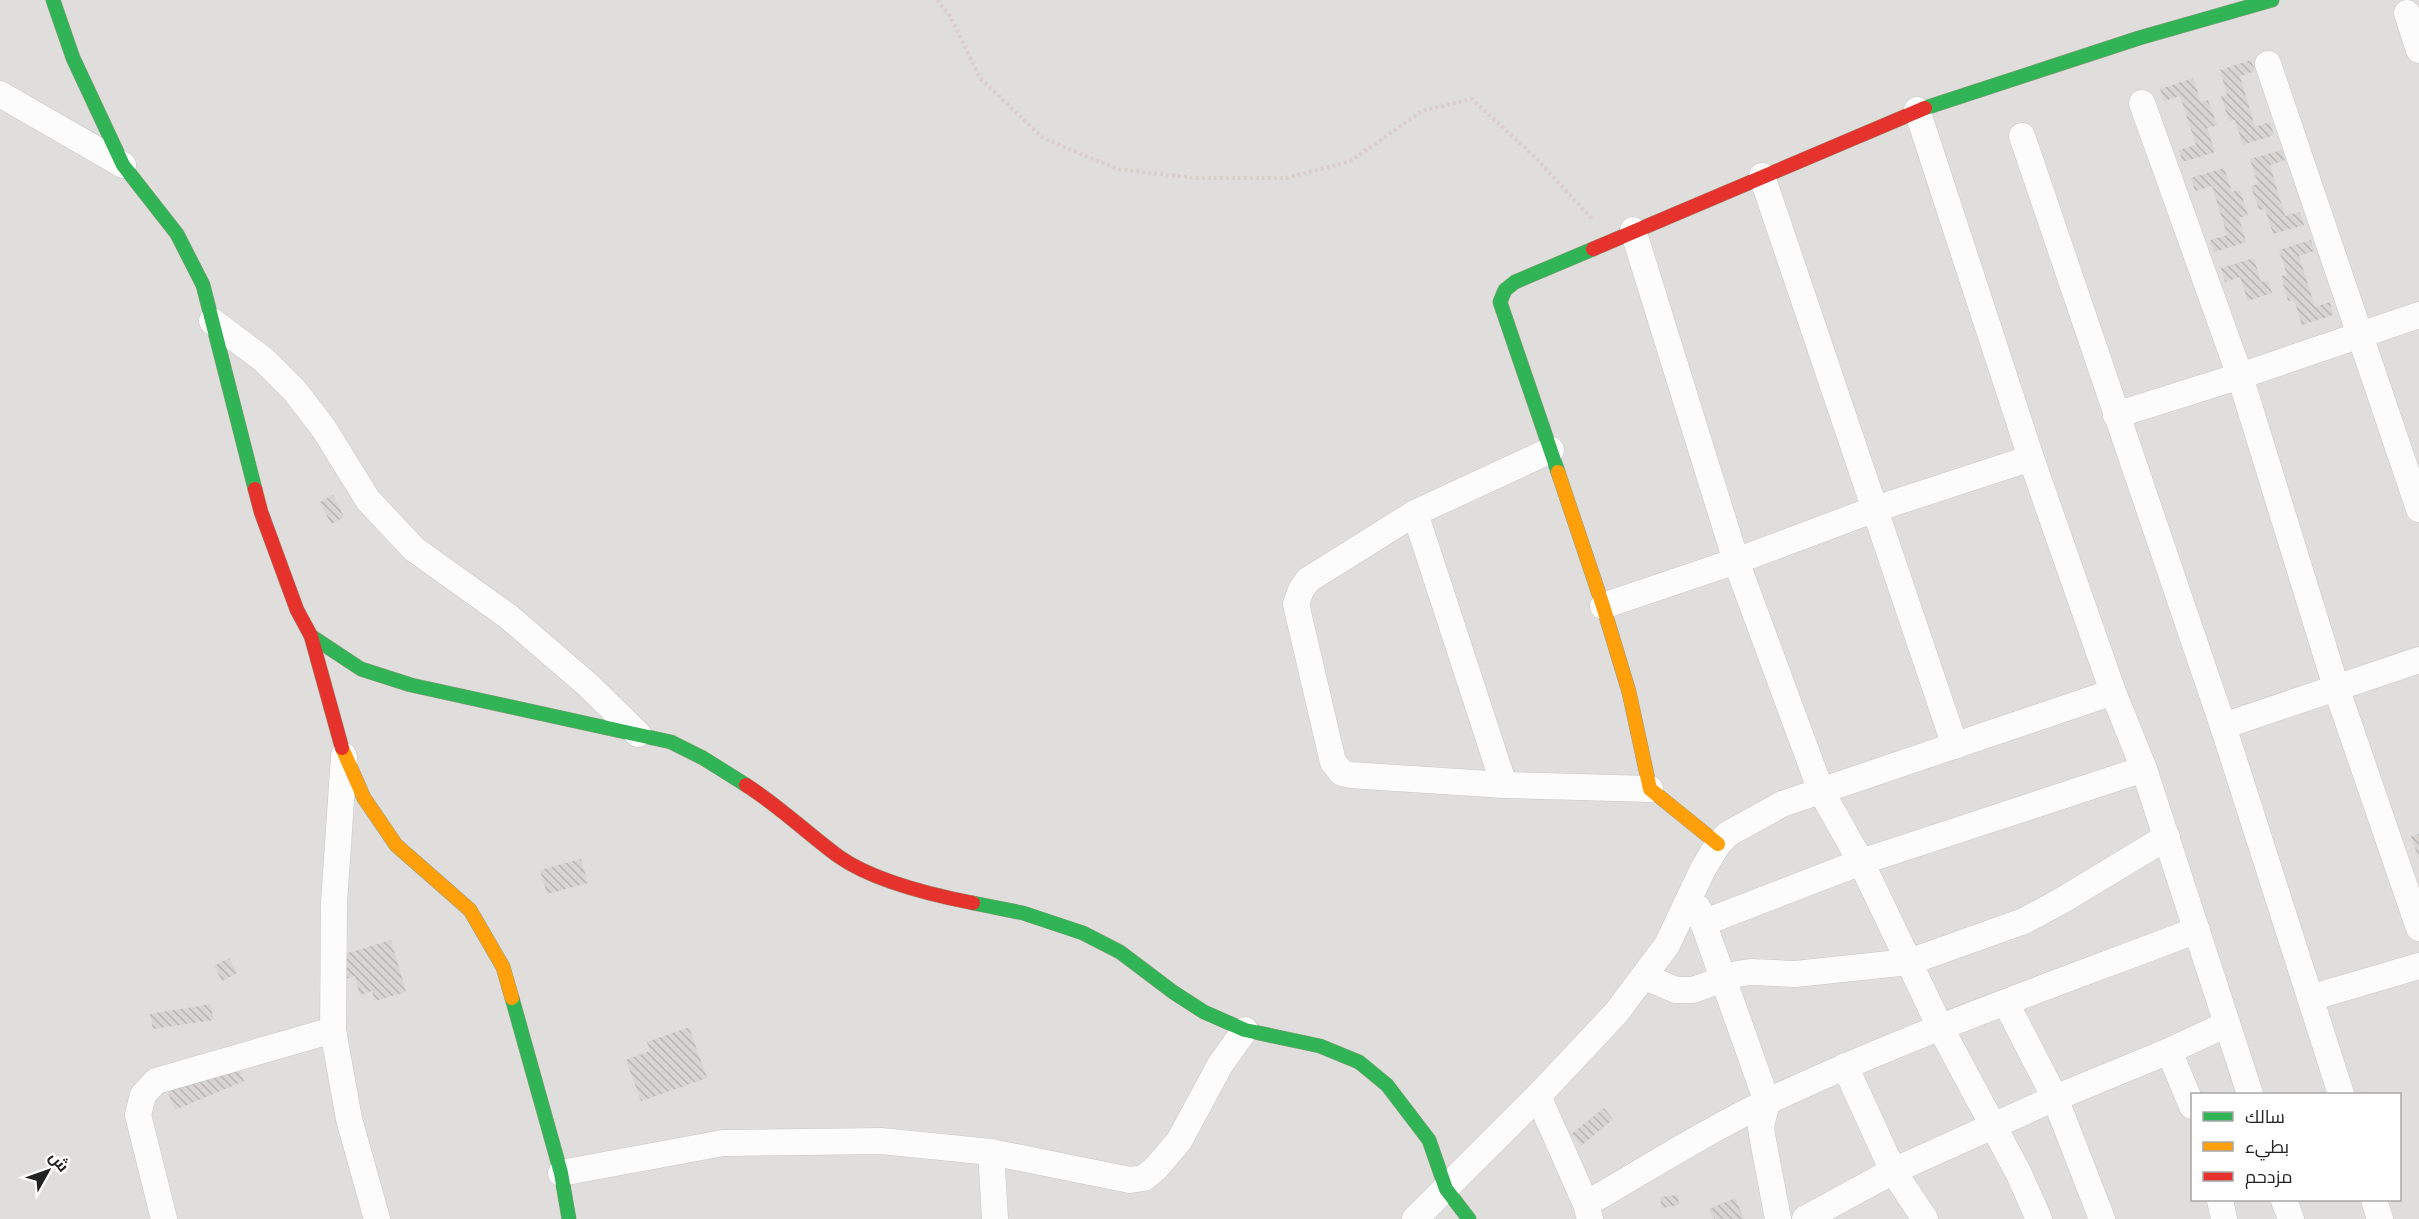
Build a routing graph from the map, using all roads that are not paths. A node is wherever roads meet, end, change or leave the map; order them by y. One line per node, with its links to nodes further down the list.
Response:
1 (53, 0): 10 (street)
2 (2272, 0): 8 (street)
3 (2407, 14): 4 (street)
4 (2419, 50)
5 (2268, 64): 15 (street)
6 (0, 94): 10 (street)
7 (2142, 103): 16 (street)
8 (1917, 110): 11 (street); 19 (street)
9 (2022, 136): 17 (street)
10 (123, 165): 14 (street)
11 (1762, 176): 12 (street); 20 (street)
12 (1622, 235): 18 (street); 23 (street)
13 (2419, 315): 15 (street)
14 (212, 321): 25 (street); 30 (street)
15 (2361, 334): 16 (street); 21 (street)
16 (2240, 376): 17 (street); 27 (street)
17 (2116, 415): 29 (street)
18 (1551, 450): 22 (street); 24 (street)
19 (2031, 458): 20 (street); 28 (street)
20 (1875, 509): 23 (street); 31 (street)
21 (2419, 509)
22 (1415, 513): 34 (street); 34 (street)
23 (1736, 561): 24 (street); 36 (street)
24 (1603, 606): 35 (street)
25 (310, 636): 30 (street); 32 (street)
26 (2419, 660): 27 (street)
27 (2336, 687): 29 (street); 42 (street)
28 (2114, 692): 31 (street); 33 (street)
29 (2223, 726): 48 (street)
30 (638, 734): 53 (street)
31 (1955, 746): 36 (street)
32 (344, 755): 52 (street); 65 (street)
33 (2144, 769): 37 (street); 39 (street)
34 (1504, 785): 35 (street)
35 (1650, 789): 38 (street)
36 (1821, 790): 38 (street); 39 (street)
37 (2167, 837): 43 (street); 44 (street)
38 (1718, 844): 40 (street)
39 (1861, 862): 41 (street); 44 (street)
40 (1693, 894): 41 (street); 46 (street)
41 (1703, 923): 47 (street)
42 (2419, 928)
43 (2197, 930): 49 (street); 50 (street)
44 (1909, 962): 47 (street); 51 (street)
45 (2419, 966): 48 (street)
46 (1645, 977): 47 (street); 58 (street)
47 (1723, 980): 61 (street)
48 (2310, 998): 57 (street)
49 (2006, 1003): 51 (street); 59 (street)
50 (2227, 1024): 54 (street); 56 (street)
51 (1941, 1027): 55 (street); 62 (street)
52 (333, 1030): 71 (street); 72 (street)
53 (1245, 1030): 63 (street); 66 (street)
54 (2169, 1051): 59 (street); 60 (street)
55 (1845, 1066): 61 (street); 64 (street)
56 (2249, 1093)
57 (2340, 1093)
58 (1538, 1096): 66 (street); 70 (street)
59 (2055, 1098): 62 (street); 81 (street)
60 (2191, 1101)
61 (1767, 1102): 70 (street); 77 (street)
62 (1994, 1127): 64 (street); 80 (street)
63 (991, 1152): 65 (street); 74 (street)
64 (1893, 1171): 78 (street); 79 (street)
65 (561, 1173): 73 (street)
66 (1446, 1189): 75 (street); 76 (street)
67 (2220, 1201): 82 (street)
68 (2284, 1201): 83 (street)
69 (2374, 1201): 84 (street)
70 (1588, 1211)
71 (164, 1219)
72 (377, 1219)
73 (569, 1219)
74 (995, 1219)
75 (1415, 1219)
76 (1470, 1219)
77 (1778, 1219)
78 (1805, 1219)
79 (1925, 1219)
80 (2039, 1219)
81 (2102, 1219)
82 (2224, 1219)
83 (2291, 1219)
84 (2380, 1219)

